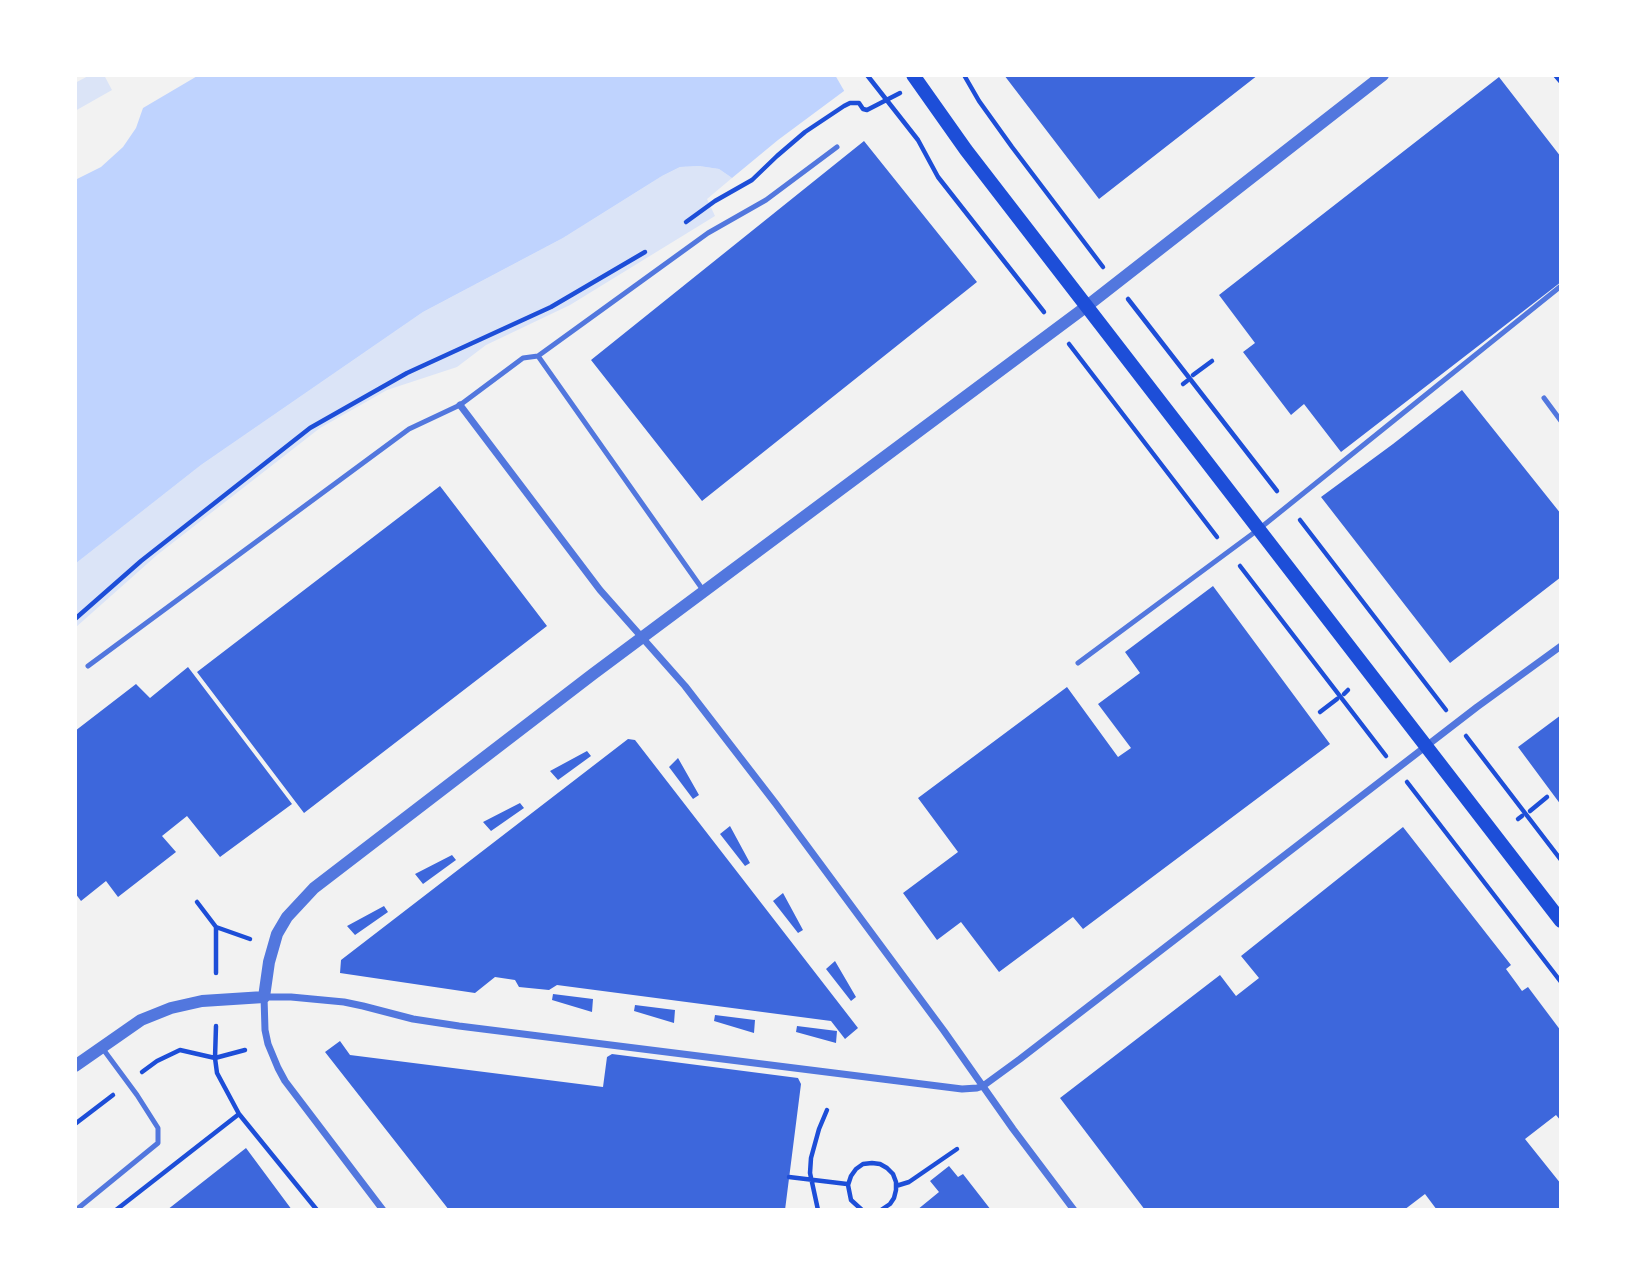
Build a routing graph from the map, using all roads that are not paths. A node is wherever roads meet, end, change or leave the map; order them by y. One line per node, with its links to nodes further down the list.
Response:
1 (1382, 75): 5 (street)
2 (913, 76): 5 (main road)
3 (837, 147): 6 (lane)
4 (1561, 286): 10 (lane)
5 (1087, 306): 10 (main road); 11 (street)
6 (538, 356): 8 (lane); 11 (lane)
7 (1544, 398): 9 (lane)
8 (460, 405): 12 (street); 15 (lane)
9 (1561, 421)
10 (1259, 529): 14 (lane); 16 (main road)
11 (705, 592): 12 (street)
12 (642, 638): 18 (street); 21 (street)
13 (1561, 646): 16 (street)
14 (1078, 663)
15 (88, 666)
16 (1427, 746): 17 (main road); 21 (street)
17 (1561, 921)
18 (264, 997): 19 (street); 21 (street); 23 (street)
19 (102, 1047): 20 (street); 22 (lane)
20 (75, 1066)
21 (983, 1086): 24 (street)
22 (76, 1210)
23 (383, 1210)
24 (1074, 1210)

